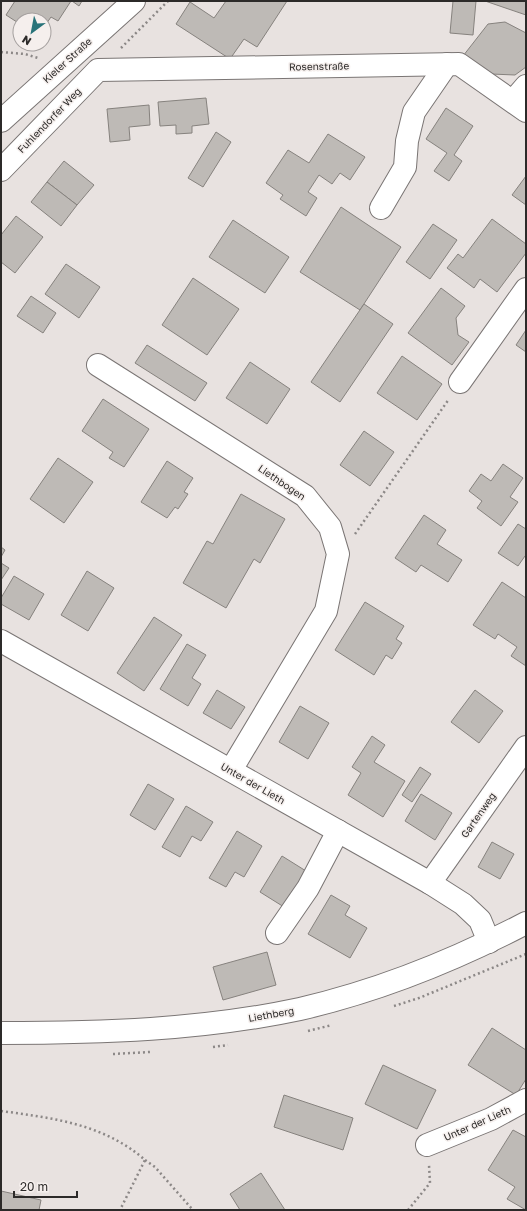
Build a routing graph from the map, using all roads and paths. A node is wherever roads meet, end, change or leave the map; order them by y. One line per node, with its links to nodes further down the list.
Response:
1 (134, 1): 8 (street, Kieler Straße)
2 (168, 1): 6 (path)
3 (1, 52): 4 (path)
4 (26, 54)
5 (447, 64): 6 (street, Rosenstraße); 7 (street, Rosenstraße); 10 (street)
6 (98, 70): 9 (street, Fuhlendorfer Weg)
7 (522, 99)
8 (1, 120)
9 (1, 170)
10 (381, 208)
11 (526, 289): 13 (street)
12 (98, 365): 14 (street, Liethbogen)
13 (460, 382): 14 (path)
14 (338, 554): 17 (street, Liethbogen)
15 (1, 641): 17 (street, Unter der Lieth)
16 (526, 747): 19 (street, Gartenweg)
17 (231, 770): 18 (street, Unter der Lieth)
18 (338, 831): 19 (street, Unter der Lieth); 21 (street)
19 (430, 883): 22 (street, Unter der Lieth)
20 (526, 923): 22 (street, Liethberg)
21 (277, 933)
22 (489, 942): 23 (street, Liethberg)
23 (1, 1033)
24 (526, 1100): 26 (street, Unter der Lieth)
25 (1, 1111): 27 (path)
26 (427, 1145): 30 (path)
27 (146, 1160): 28 (path); 29 (path)
28 (120, 1210)
29 (193, 1210)
30 (408, 1210)

